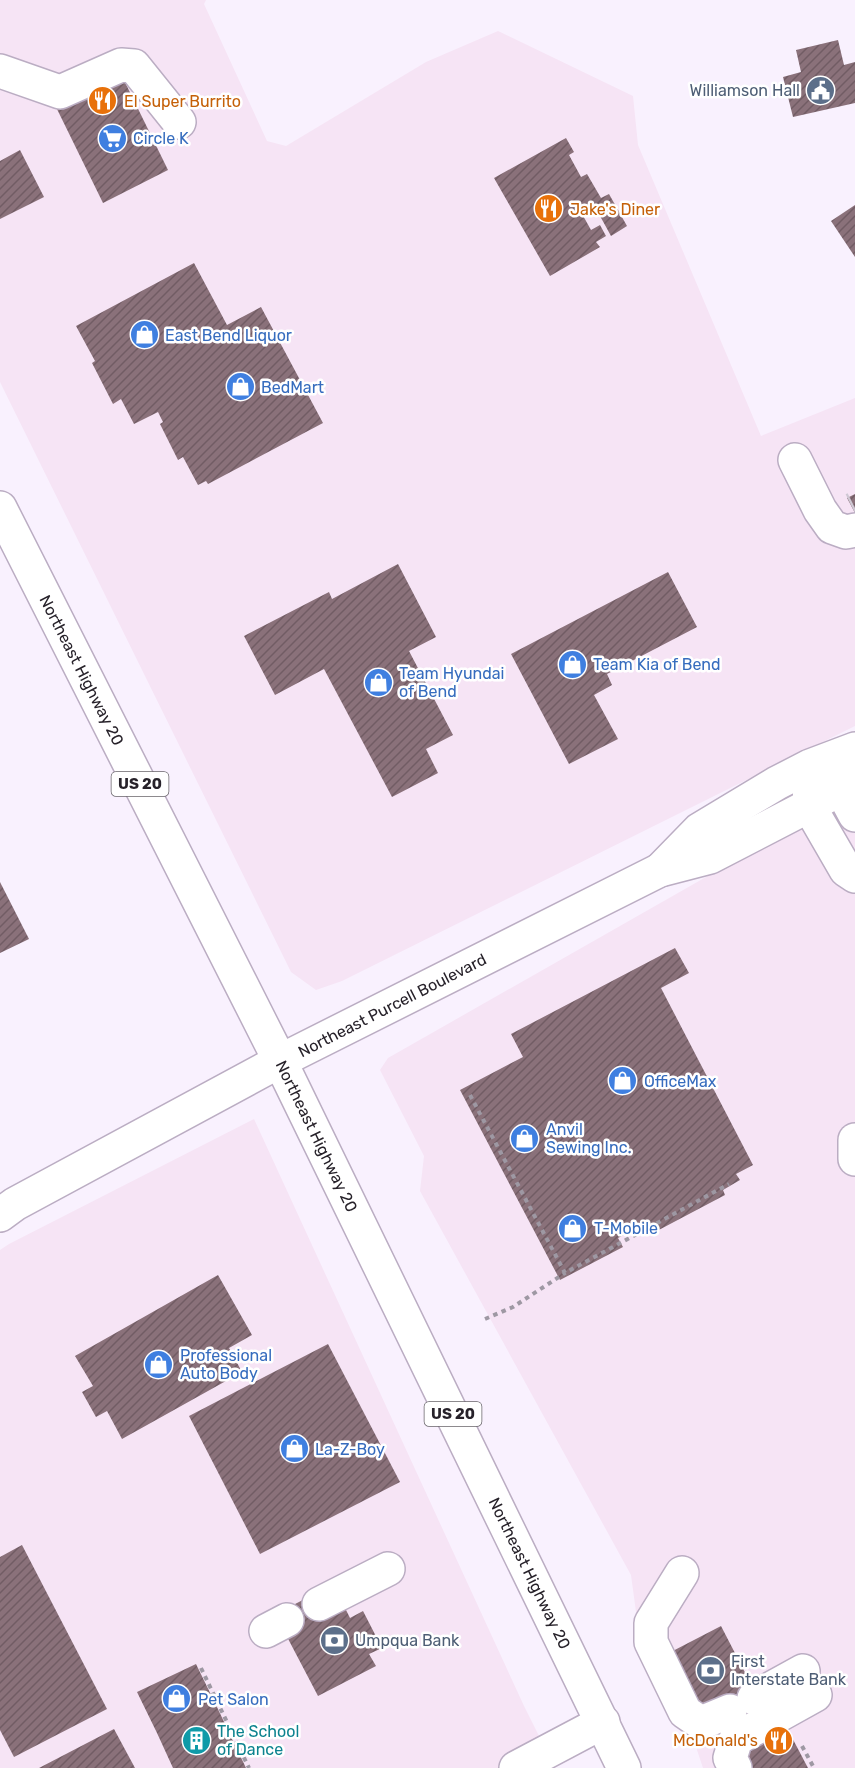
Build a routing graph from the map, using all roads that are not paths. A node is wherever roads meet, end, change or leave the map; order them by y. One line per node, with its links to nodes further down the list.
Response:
1 (0, 71): 2 (main road)
2 (179, 122)
3 (795, 459): 5 (main road)
4 (0, 508): 12 (main road, Northeast Highway 20 / US 20)
5 (847, 522)
6 (855, 749): 7 (main road, Northeast Purcell Boulevard)
7 (810, 766): 8 (main road); 9 (main road); 10 (main road, Northeast Purcell Boulevard)
8 (850, 795): 9 (main road, Northeast Purcell Boulevard)
9 (809, 806): 10 (main road, Northeast Purcell Boulevard); 11 (main road)
10 (660, 870): 12 (main road, Northeast Purcell Boulevard)
11 (855, 876)
12 (280, 1061): 15 (main road, Northeast Purcell Boulevard); 19 (main road, Northeast Highway 20 / US 20)
13 (855, 1140): 14 (main road)
14 (855, 1159)
15 (0, 1215)
16 (388, 1569): 18 (main road)
17 (682, 1573): 22 (main road)
18 (319, 1604)
19 (603, 1722): 20 (main road); 21 (main road, Northeast Highway 20 / US 20)
20 (516, 1768)
21 (624, 1768)
22 (735, 1768)

